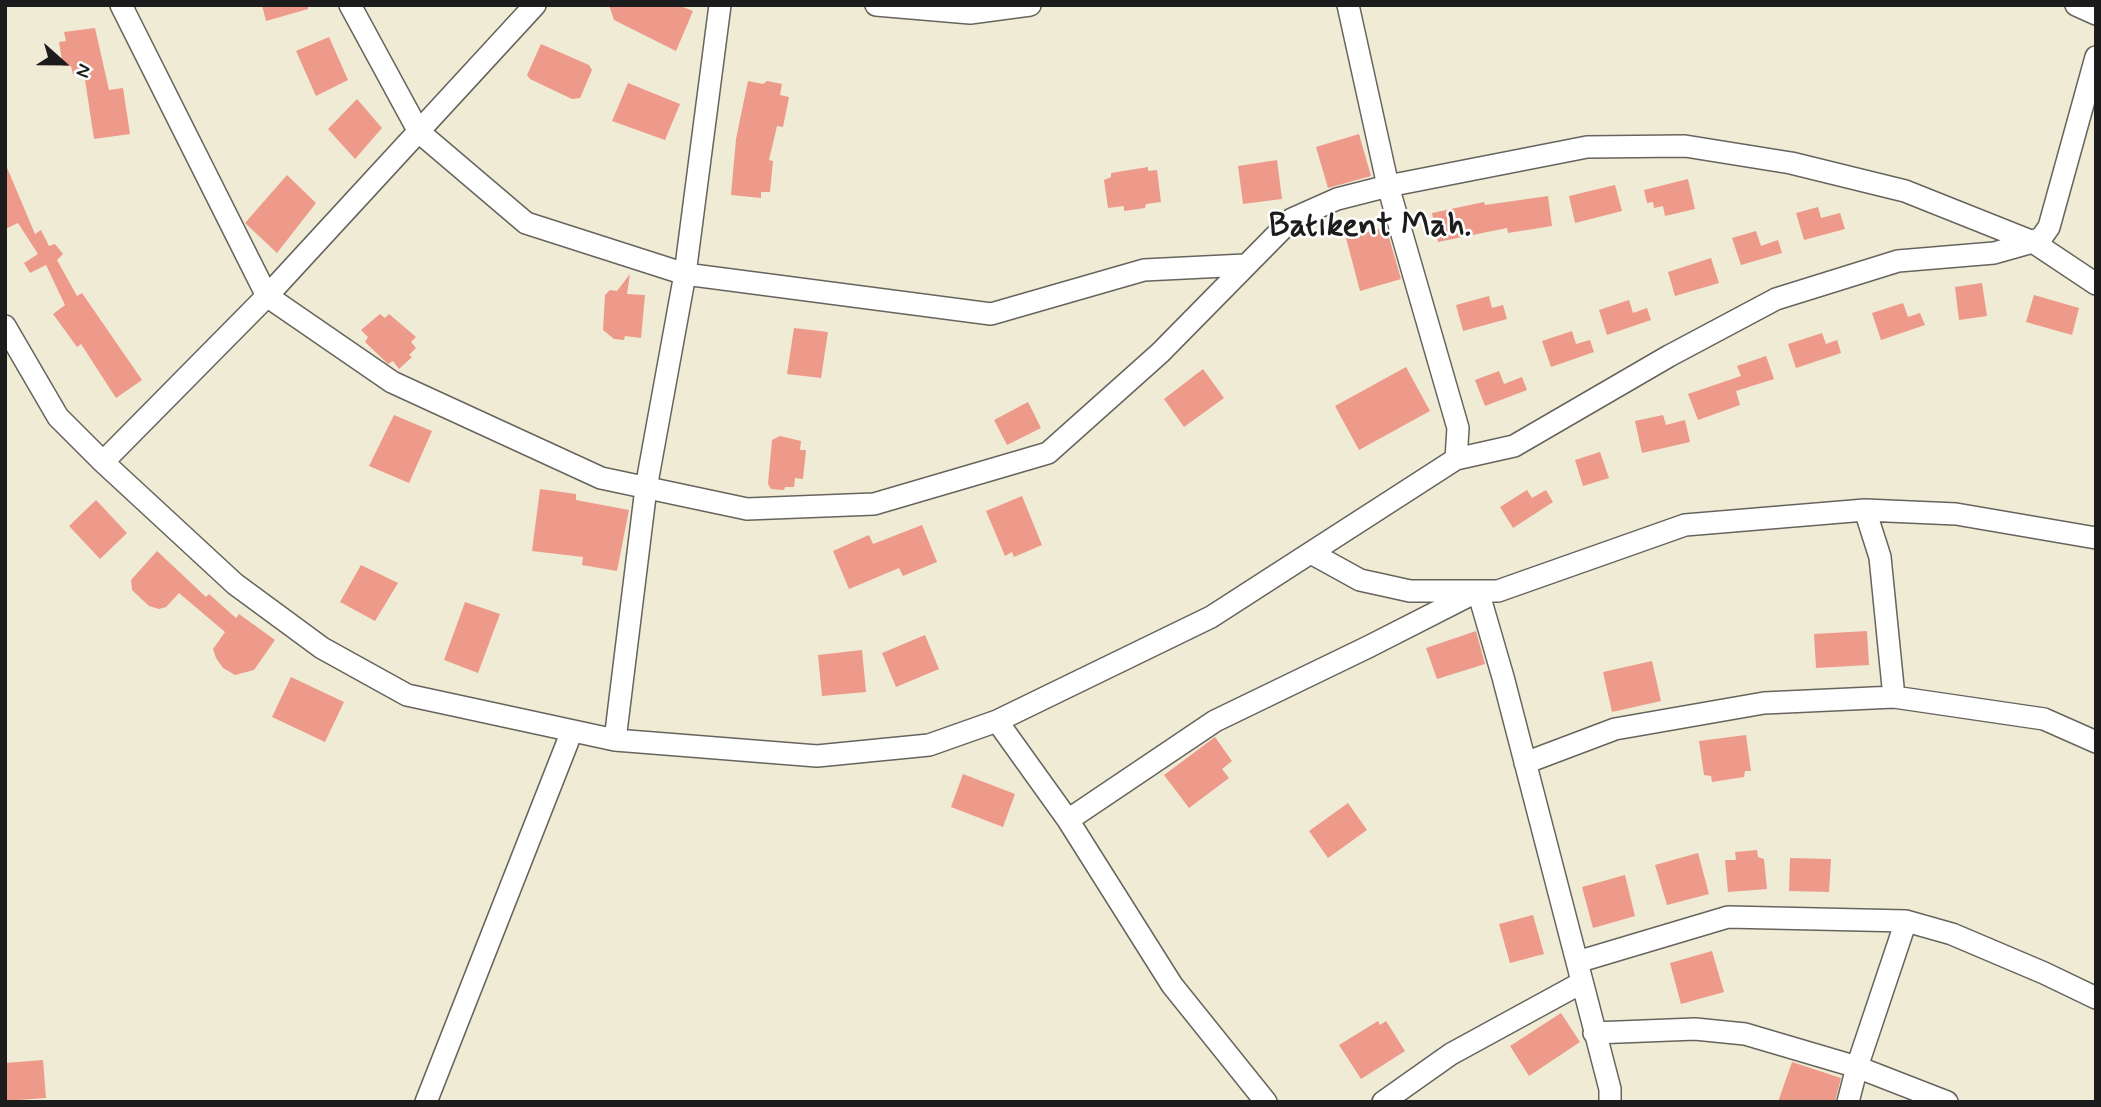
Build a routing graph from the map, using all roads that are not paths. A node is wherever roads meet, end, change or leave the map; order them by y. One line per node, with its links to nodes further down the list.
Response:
1 (121, 5): 17 (street)
2 (351, 5): 11 (street)
3 (535, 5): 11 (street)
4 (720, 5): 15 (street)
5 (877, 5): 6 (street)
6 (1030, 5)
7 (1348, 5): 12 (street)
8 (2076, 5): 9 (street)
9 (2096, 14)
10 (2096, 57): 13 (street)
11 (419, 132): 15 (street); 17 (street)
12 (1388, 186): 13 (street); 14 (street); 19 (street)
13 (2033, 242): 16 (street); 19 (street)
14 (1245, 265): 15 (street); 21 (street)
15 (685, 274): 21 (street)
16 (2096, 284)
17 (268, 296): 20 (street); 21 (street)
18 (5, 326): 20 (street)
19 (1456, 459): 24 (street)
20 (103, 462): 28 (street)
21 (646, 488): 29 (street)
22 (1865, 510): 23 (street); 25 (street); 26 (street)
23 (2096, 538)
24 (1311, 553): 25 (street); 27 (street)
25 (1478, 591): 31 (street); 32 (street)
26 (1894, 697): 30 (street); 31 (street)
27 (997, 721): 29 (street); 32 (street)
28 (572, 731): 29 (street); 38 (street)
29 (615, 740)
30 (2096, 742)
31 (1525, 762): 34 (street)
32 (1068, 820): 39 (street)
33 (1906, 921): 34 (street); 35 (street); 37 (street)
34 (1579, 972): 36 (street); 40 (street)
35 (2096, 998)
36 (1594, 1032): 37 (street); 41 (street)
37 (1857, 1067): 42 (street); 43 (street)
38 (426, 1102)
39 (1266, 1102)
40 (1383, 1102)
41 (1610, 1102)
42 (1848, 1102)
43 (1947, 1102)

